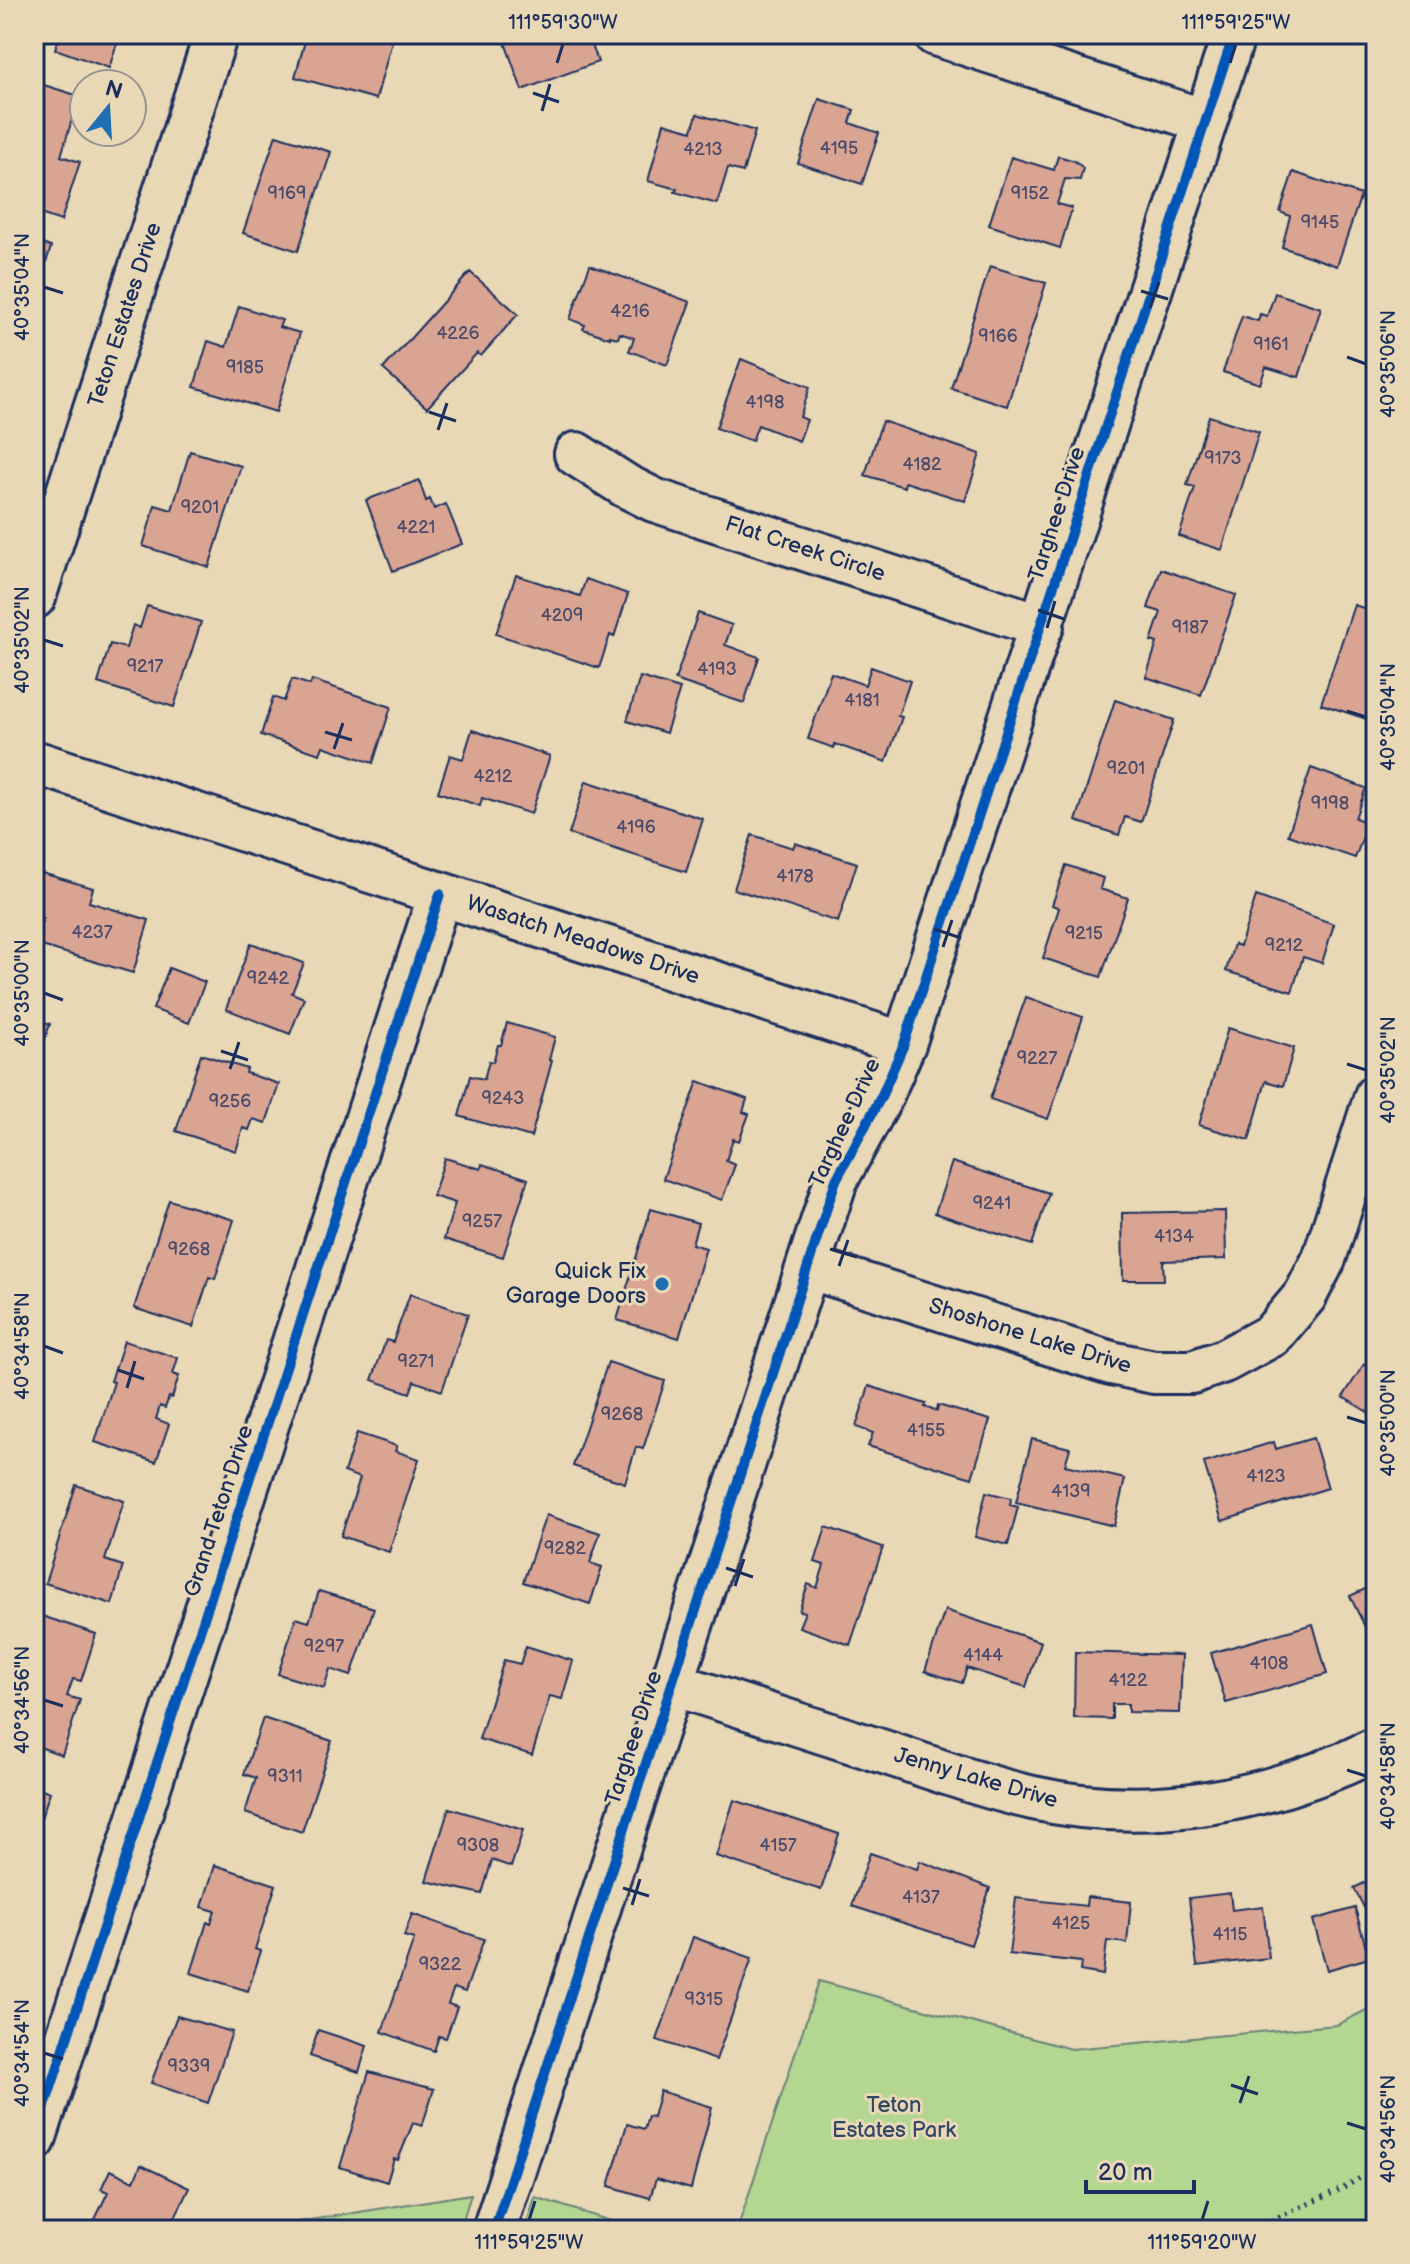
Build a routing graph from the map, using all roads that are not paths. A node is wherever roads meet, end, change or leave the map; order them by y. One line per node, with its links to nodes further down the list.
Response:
1 (216, 34): 6 (street, Teton Estates Drive)
2 (935, 34): 4 (street)
3 (1234, 34): 4 (street, Targhee Drive)
4 (1205, 121): 7 (street, Targhee Drive)
5 (576, 454): 7 (street, Flat Creek Circle)
6 (34, 597)
7 (1042, 626): 10 (street, Targhee Drive)
8 (34, 762): 9 (street, Wasatch Meadows Drive)
9 (440, 894): 10 (street, Wasatch Meadows Drive); 15 (street, Grand Teton Drive)
10 (904, 1044): 12 (street, Targhee Drive)
11 (1376, 1096): 12 (street, Shoshone Lake Drive)
12 (808, 1267): 13 (street, Targhee Drive)
13 (673, 1684): 14 (street, Jenny Lake Drive); 16 (street, Targhee Drive)
14 (1376, 1749)
15 (34, 2140)
16 (494, 2230)

